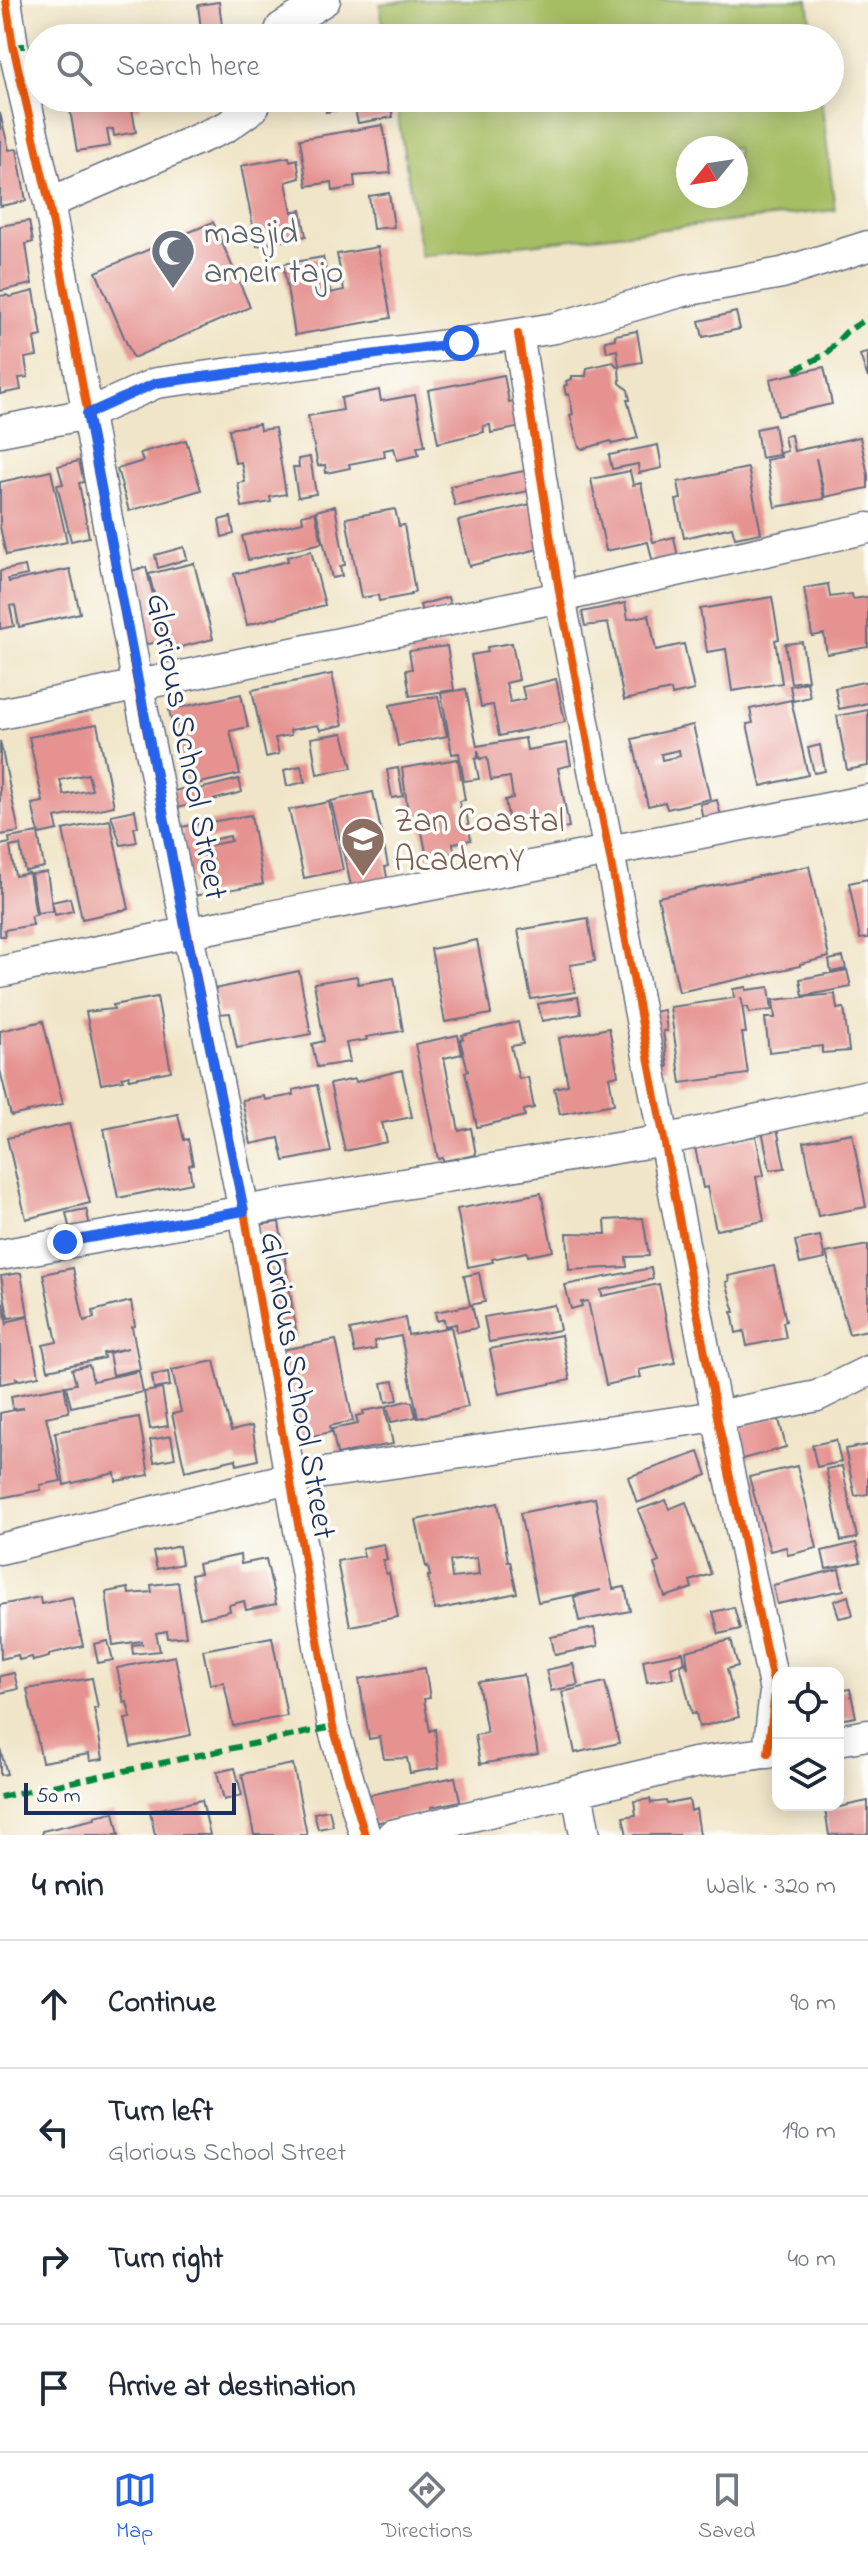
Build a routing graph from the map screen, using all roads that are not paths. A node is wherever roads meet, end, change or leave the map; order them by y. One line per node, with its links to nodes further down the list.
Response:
1 (6, 0): 4 (street, Glorious School Street)
2 (325, 0): 3 (street)
3 (287, 24)
4 (7, 48): 5 (street, Glorious School Street)
5 (24, 111)
6 (24, 112): 8 (street, Glorious School Street)
7 (247, 112): 8 (street)
8 (49, 203): 11 (street, Glorious School Street)
9 (868, 246): 10 (street)
10 (518, 334): 11 (street); 14 (street)
11 (87, 414): 12 (street); 15 (street, Glorious School Street)
12 (0, 431)
13 (868, 528): 14 (street)
14 (560, 597): 15 (street); 18 (street)
15 (138, 687): 16 (street); 19 (street, Glorious School Street)
16 (0, 714)
17 (868, 800): 18 (street)
18 (609, 853): 19 (street); 22 (street)
19 (186, 932): 20 (street); 23 (street, Glorious School Street)
20 (0, 972)
21 (868, 1095): 22 (street)
22 (664, 1140): 23 (street); 26 (street)
23 (244, 1211): 24 (street); 27 (street, Glorious School Street)
24 (0, 1255)
25 (868, 1371): 26 (street)
26 (717, 1416): 27 (street); 30 (street)
27 (289, 1478): 28 (street); 34 (street, Glorious School Street)
28 (0, 1549)
29 (868, 1735): 31 (street)
30 (773, 1739)
31 (844, 1739)
32 (772, 1752): 33 (street)
33 (577, 1791): 35 (street); 36 (street)
34 (365, 1835)
35 (392, 1835)
36 (585, 1835)

